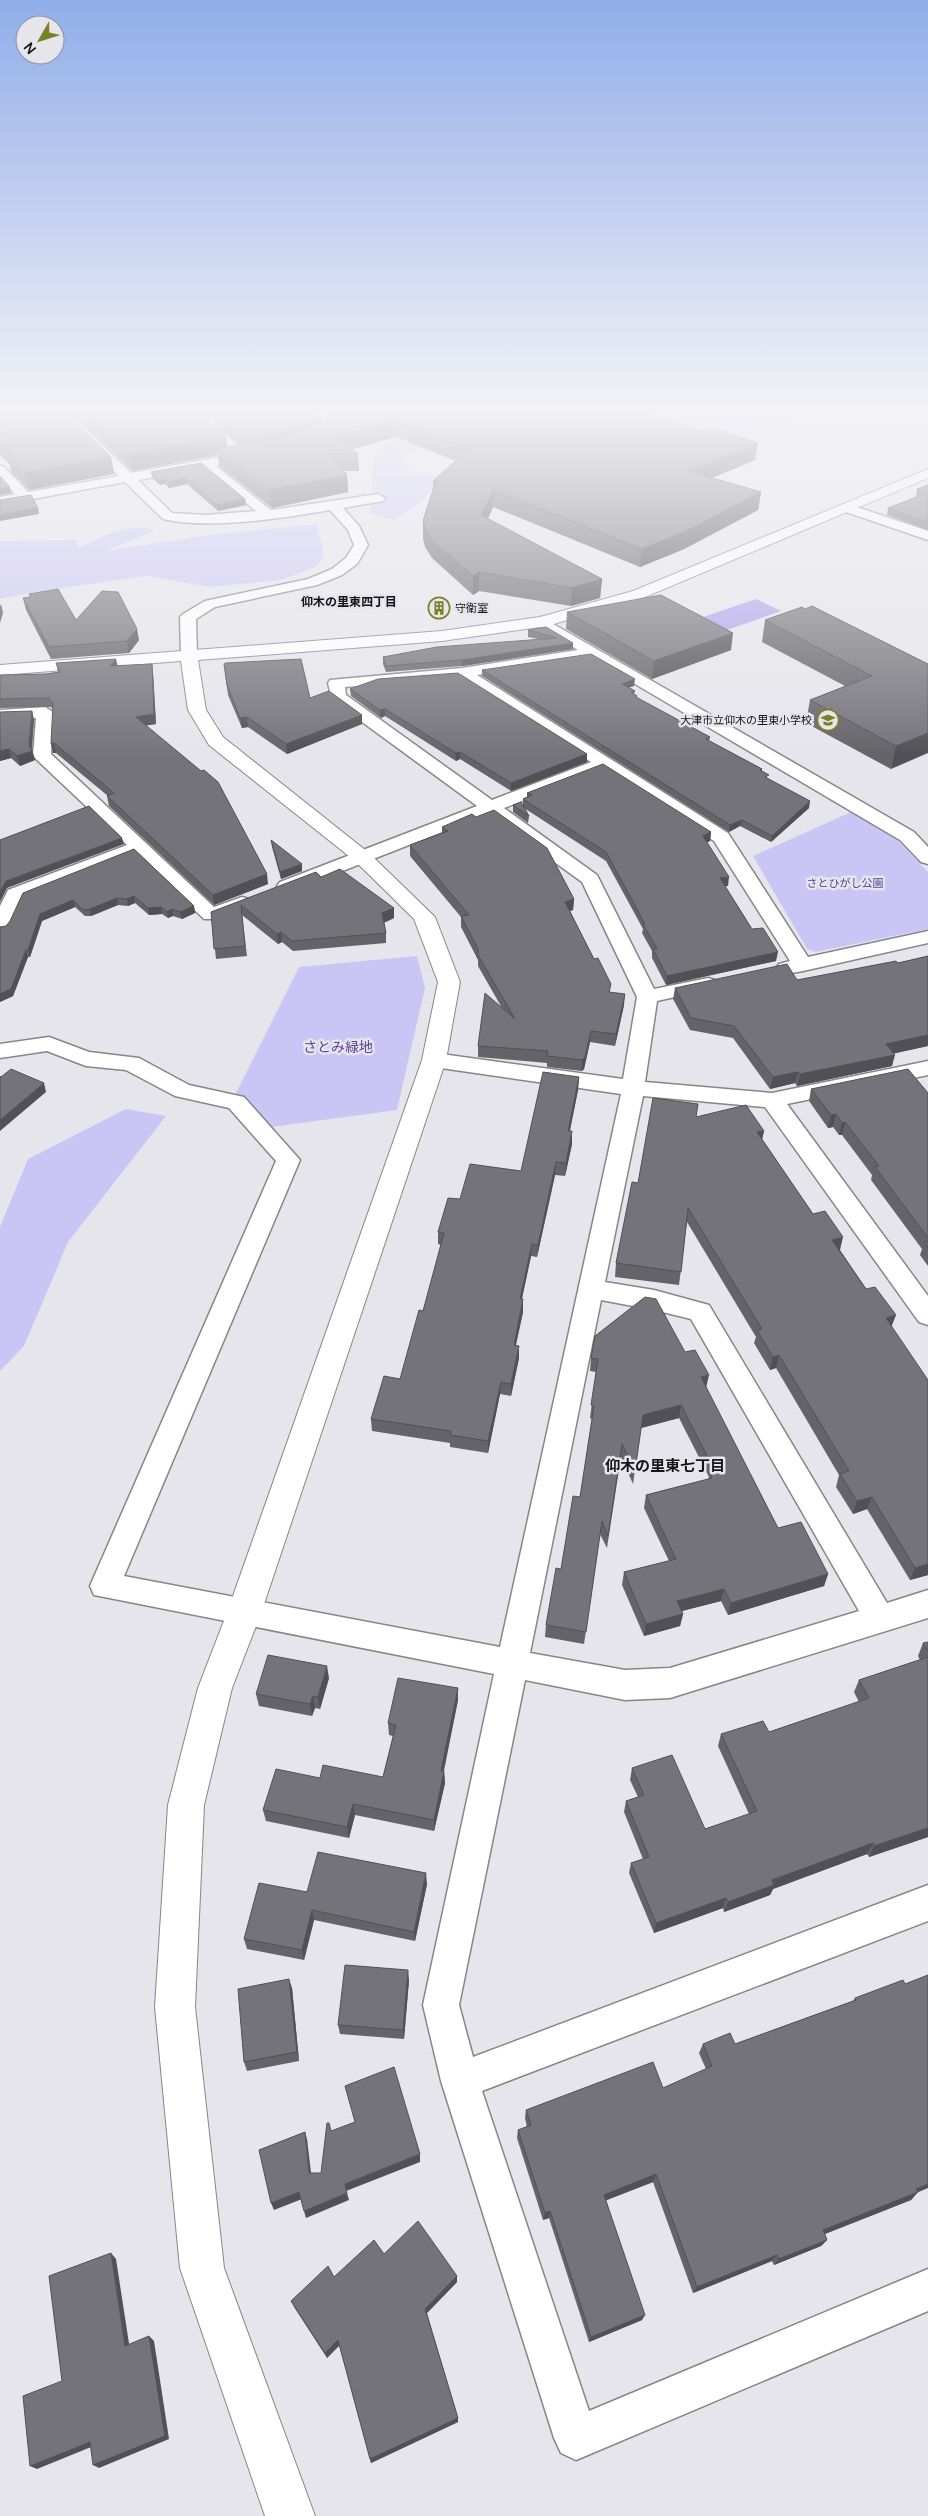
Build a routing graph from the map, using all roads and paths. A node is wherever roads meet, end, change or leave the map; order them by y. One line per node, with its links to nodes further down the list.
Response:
1 (348, 522): 7 (street)
2 (813, 522): 5 (street)
3 (891, 522): 4 (street)
4 (926, 534)
5 (541, 622): 6 (street); 7 (street)
6 (592, 653): 9 (street); 14 (street)
7 (189, 656): 8 (street); 16 (street)
8 (0, 670)
9 (462, 673): 11 (street); 12 (street)
10 (0, 714): 15 (street)
11 (604, 763): 12 (street); 22 (street)
12 (490, 806): 16 (street); 25 (street)
13 (928, 829): 14 (street)
14 (907, 836): 17 (street)
15 (140, 847): 19 (street); 20 (street)
16 (362, 857): 18 (street); 27 (street)
17 (928, 858)
18 (273, 891)
19 (256, 898)
20 (0, 927)
21 (928, 937): 22 (street)
22 (803, 965): 23 (street)
23 (764, 973)
24 (725, 981): 25 (street)
25 (647, 997): 29 (street)
26 (0, 1051): 34 (street)
27 (434, 1060): 29 (street); 34 (street)
28 (928, 1068): 30 (street)
29 (633, 1088): 30 (street); 31 (street)
30 (772, 1100): 32 (street)
31 (590, 1289): 35 (street); 36 (street)
32 (928, 1315)
33 (928, 1604): 35 (street)
34 (244, 1613): 36 (street); 40 (street)
35 (880, 1619): 36 (street)
36 (512, 1664): 38 (street)
37 (928, 1903): 38 (street)
38 (460, 2081): 39 (street)
39 (928, 2290)
40 (290, 2516)

